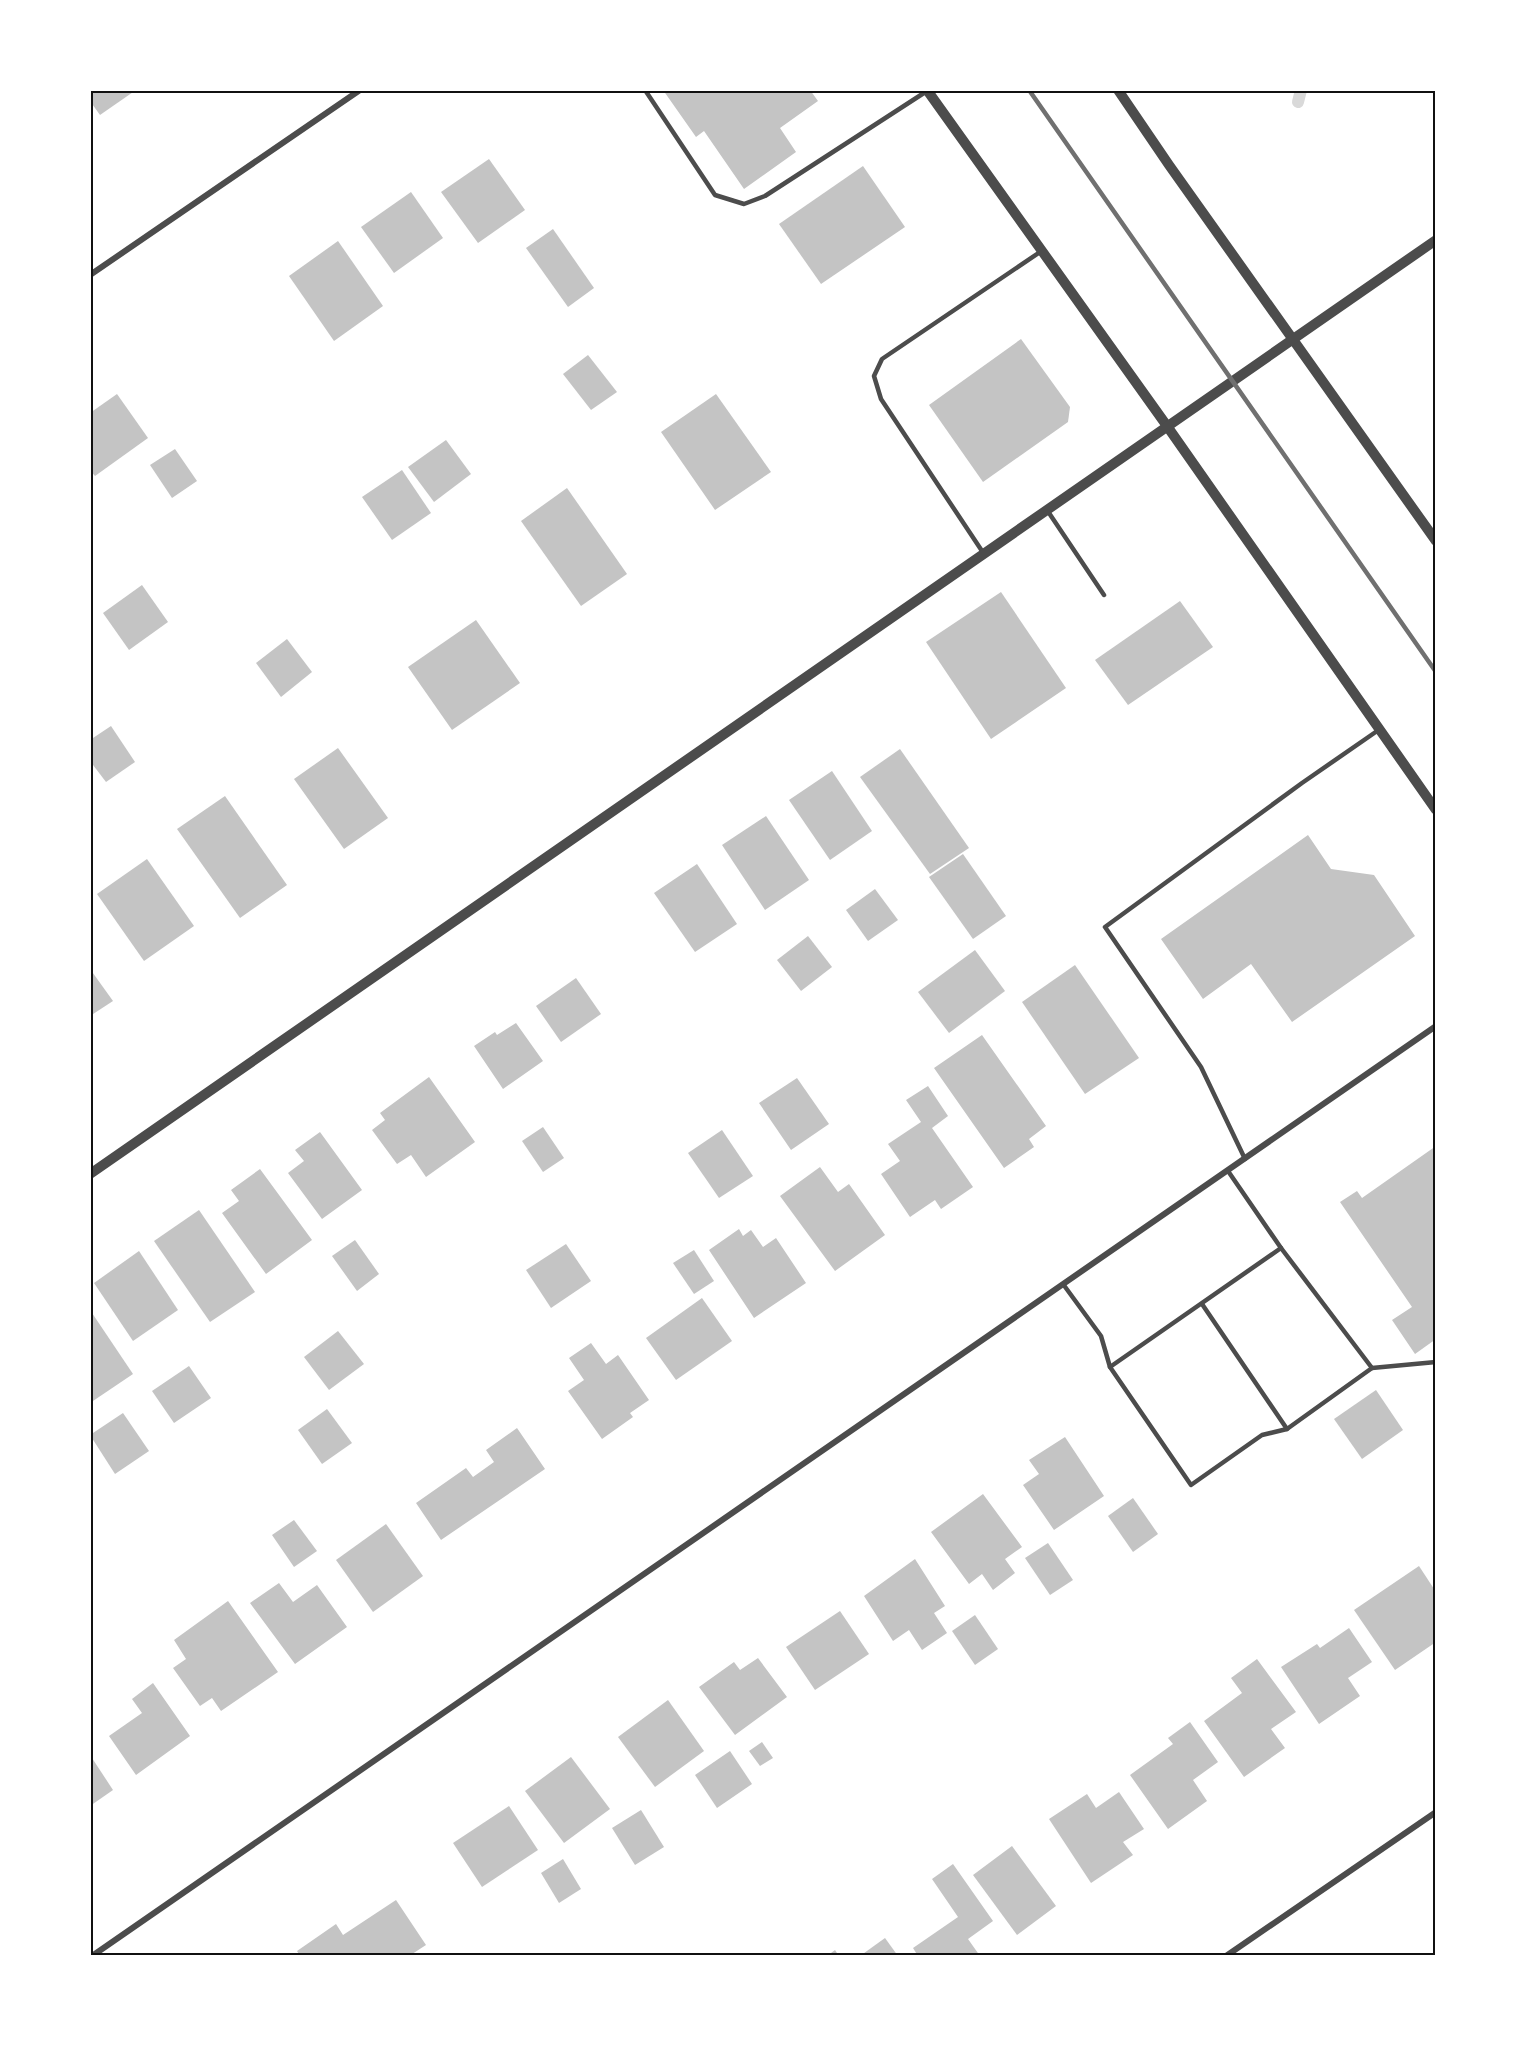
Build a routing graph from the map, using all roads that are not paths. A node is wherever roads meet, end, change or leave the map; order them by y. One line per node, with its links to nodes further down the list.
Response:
1 (360, 90): 7 (street)
2 (645, 90): 3 (lane)
3 (927, 90): 6 (street)
4 (1118, 90): 8 (street)
5 (1436, 240): 8 (street)
6 (1042, 250): 9 (street); 12 (lane)
7 (90, 275)
8 (1293, 339): 9 (street); 11 (street)
9 (1167, 426): 10 (street); 14 (street)
10 (1047, 510): 12 (street); 13 (lane)
11 (1436, 541)
12 (984, 554): 19 (street)
13 (1104, 595)
14 (1380, 729): 15 (street); 17 (lane)
15 (1436, 810)
16 (1436, 1026): 17 (street)
17 (1245, 1159): 18 (street)
18 (1228, 1171): 20 (lane); 21 (street)
19 (90, 1174)
20 (1281, 1248): 22 (lane); 25 (lane)
21 (1063, 1284): 24 (lane); 28 (street)
22 (1202, 1304): 24 (lane); 26 (lane)
23 (1436, 1362): 25 (lane)
24 (1110, 1367): 26 (lane)
25 (1372, 1368): 26 (lane)
26 (1287, 1429)
27 (1436, 1812): 29 (street)
28 (92, 1956)
29 (1226, 1956)

